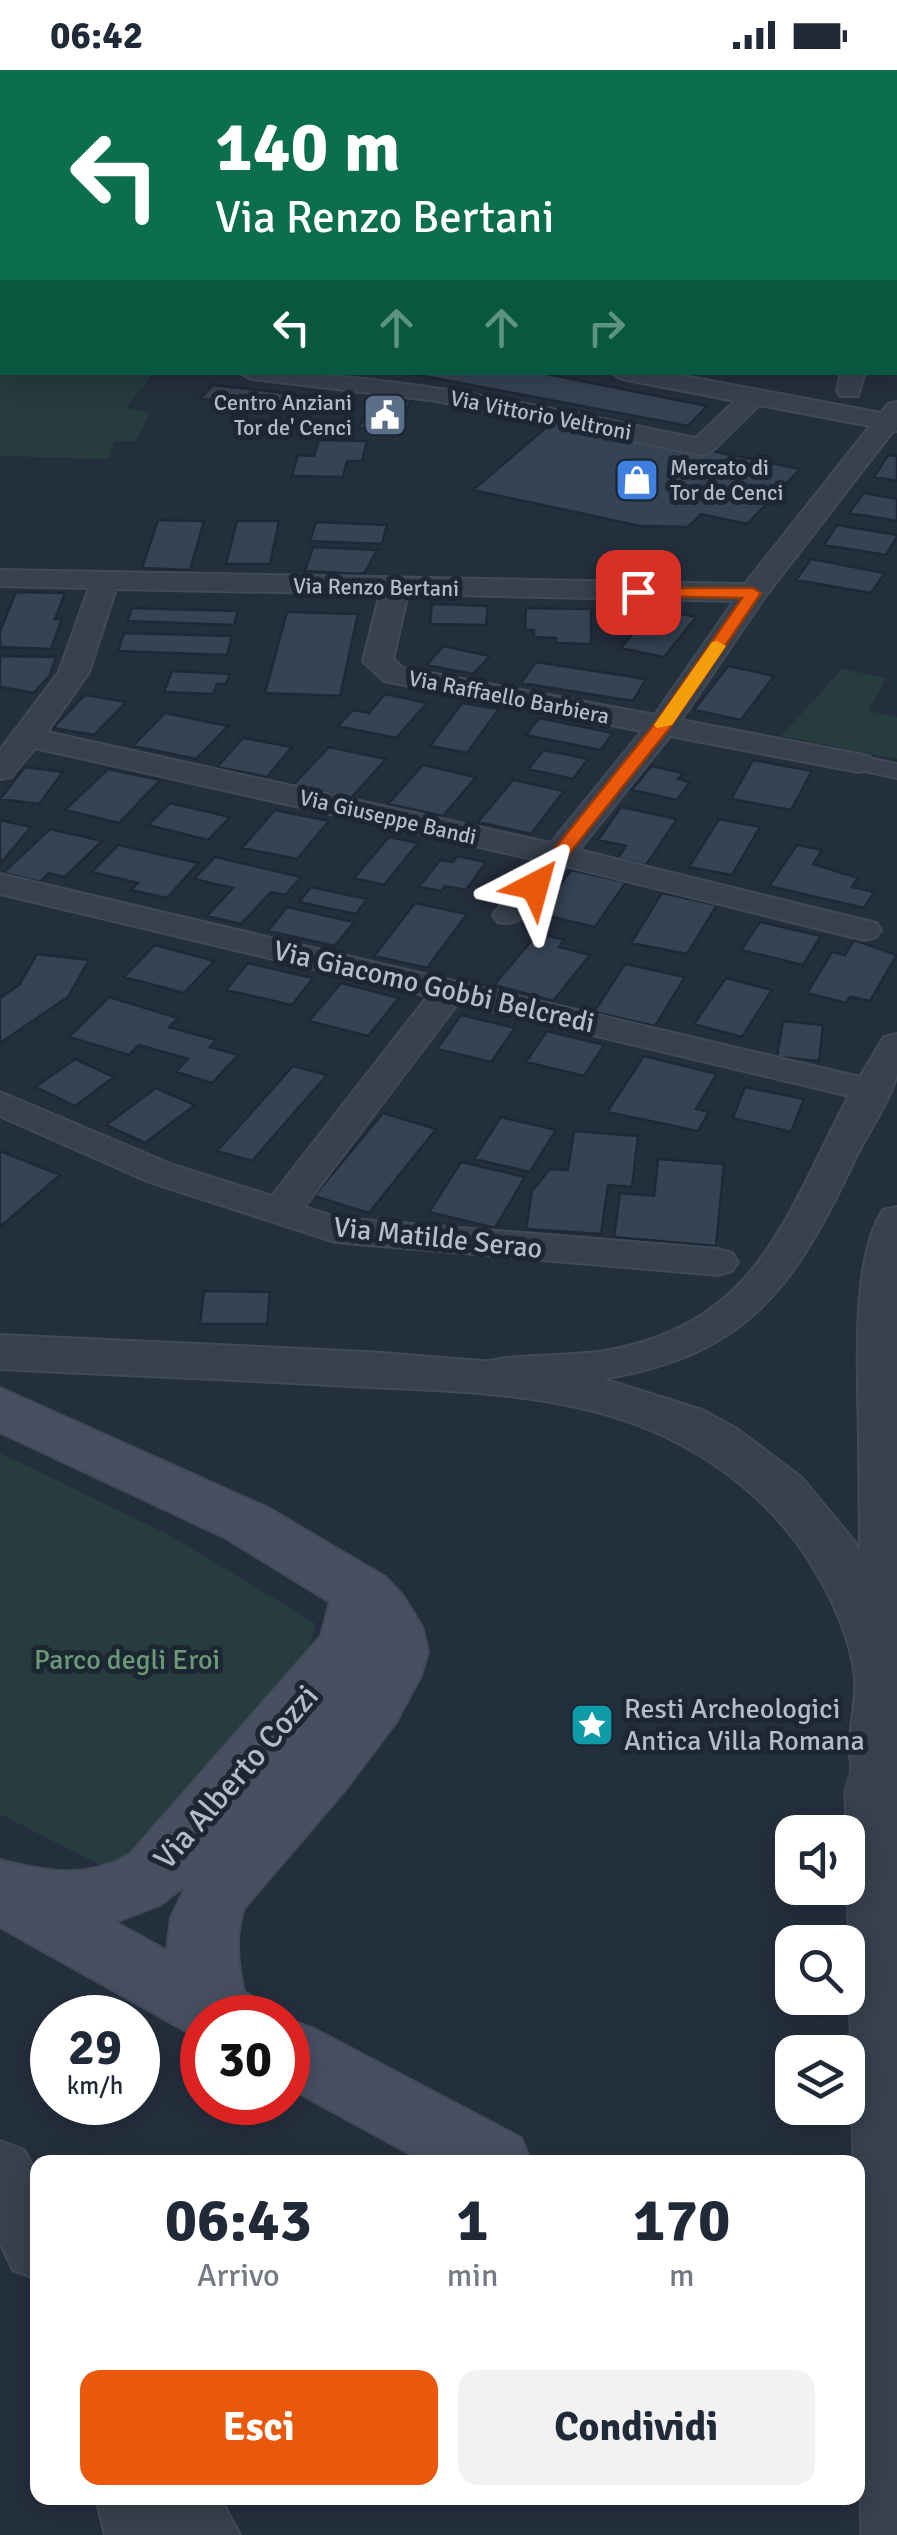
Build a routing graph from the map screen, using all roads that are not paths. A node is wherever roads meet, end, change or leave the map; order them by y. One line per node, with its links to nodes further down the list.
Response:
1 (276, 375): 4 (street, Via Vittorio Veltroni)
2 (652, 375): 4 (street)
3 (851, 382): 4 (street); 5 (street)
4 (750, 385): 5 (street)
5 (894, 414): 9 (street)
6 (0, 578): 7 (street, Via Renzo Bertani)
7 (105, 581): 8 (street, Via Renzo Bertani); 11 (street)
8 (396, 587): 9 (street, Via Renzo Bertani); 10 (street, Via Raffaello Barbiera)
9 (753, 593): 10 (street)
10 (662, 725): 12 (street, Via Raffaello Barbiera); 15 (street)
11 (28, 737): 13 (street); 15 (street, Via Giuseppe Bandi)
12 (858, 763): 14 (street, Via Raffaello Barbiera)
13 (2, 764)
14 (897, 770)
15 (560, 856): 17 (street); 18 (street, Via Giuseppe Bandi)
16 (0, 884): 19 (street, Via Giacomo Gobbi Belcredi)
17 (510, 916)
18 (864, 930)
19 (450, 990): 21 (street, Via Giacomo Gobbi Belcredi); 23 (street)
20 (897, 1045): 21 (street)
21 (868, 1090): 28 (street)
22 (0, 1103): 23 (street, Via Matilde Serao)
23 (279, 1213): 25 (street, Via Matilde Serao)
24 (897, 1219): 26 (street)
25 (718, 1262)
26 (888, 1318): 29 (street)
27 (0, 1352): 28 (street)
28 (429, 1372): 32 (street)
29 (889, 1399): 32 (street)
30 (0, 1408): 31 (main road, Via Alberto Cozzi)
31 (363, 1593): 33 (main road, Via Alberto Cozzi); 35 (main road, Via Alberto Cozzi)
32 (883, 1669): 46 (street, bridge)
33 (0, 1891): 34 (main road)
34 (185, 1995)
35 (213, 1995)
36 (310, 2063): 37 (main road)
37 (481, 2155)
38 (0, 2172): 39 (street)
39 (30, 2231)
40 (865, 2364): 41 (main road)
41 (897, 2381)
42 (136, 2505): 44 (street)
43 (189, 2505): 45 (street)
44 (143, 2535)
45 (209, 2535)
46 (895, 2535)

